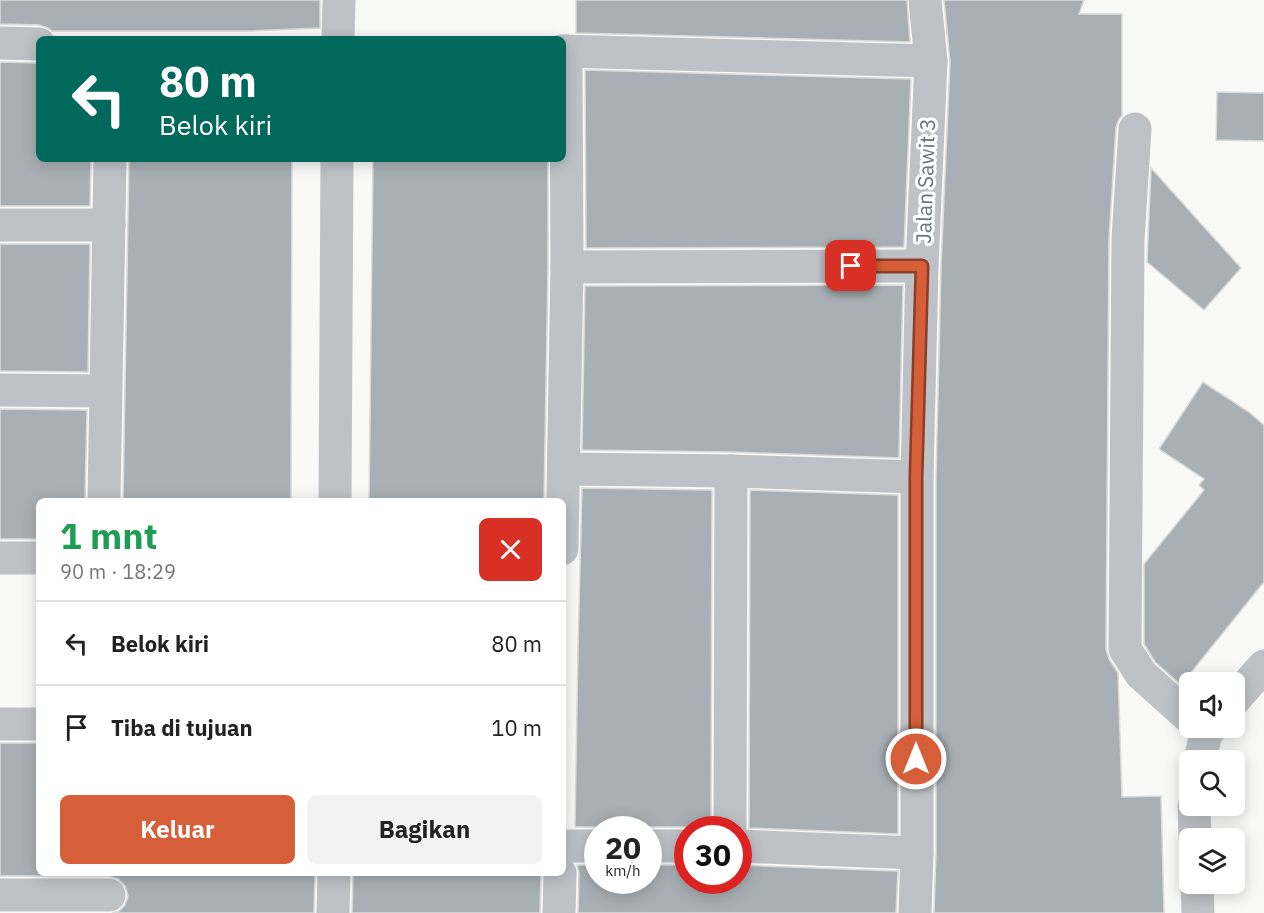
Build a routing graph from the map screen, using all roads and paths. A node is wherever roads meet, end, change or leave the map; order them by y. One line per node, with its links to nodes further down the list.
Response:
1 (339, 0): 3 (street)
2 (925, 0): 7 (street, Jalan Sawit 3)
3 (338, 36)
4 (0, 43): 5 (street)
5 (36, 44)
6 (566, 51): 7 (street)
7 (931, 61): 14 (street, Jalan Sawit 3)
8 (1135, 129): 28 (street)
9 (110, 162): 13 (street)
10 (337, 162): 22 (street)
11 (566, 162): 15 (street)
12 (0, 225): 13 (street)
13 (109, 225): 17 (street)
14 (922, 266): 15 (street); 20 (street, Jalan Sawit 3)
15 (567, 267): 18 (street)
16 (0, 390): 17 (street)
17 (105, 391): 21 (street)
18 (565, 468): 19 (street); 23 (street)
19 (731, 471): 20 (street); 31 (street)
20 (916, 477): 35 (street, Jalan Sawit 3)
21 (104, 498)
22 (335, 498)
23 (564, 498)
24 (0, 558): 25 (street)
25 (36, 558)
26 (1264, 666): 27 (street)
27 (1245, 688)
28 (1179, 711)
29 (0, 723): 30 (street)
30 (36, 724)
31 (730, 816)
32 (566, 846): 33 (street)
33 (584, 846)
34 (752, 847): 35 (street)
35 (916, 853): 43 (street, Jalan Sawit 3)
36 (334, 876): 41 (street)
37 (560, 876): 42 (street)
38 (109, 894): 40 (street)
39 (1197, 894): 44 (street)
40 (0, 895)
41 (333, 913)
42 (559, 913)
43 (915, 913)
44 (1198, 913)

